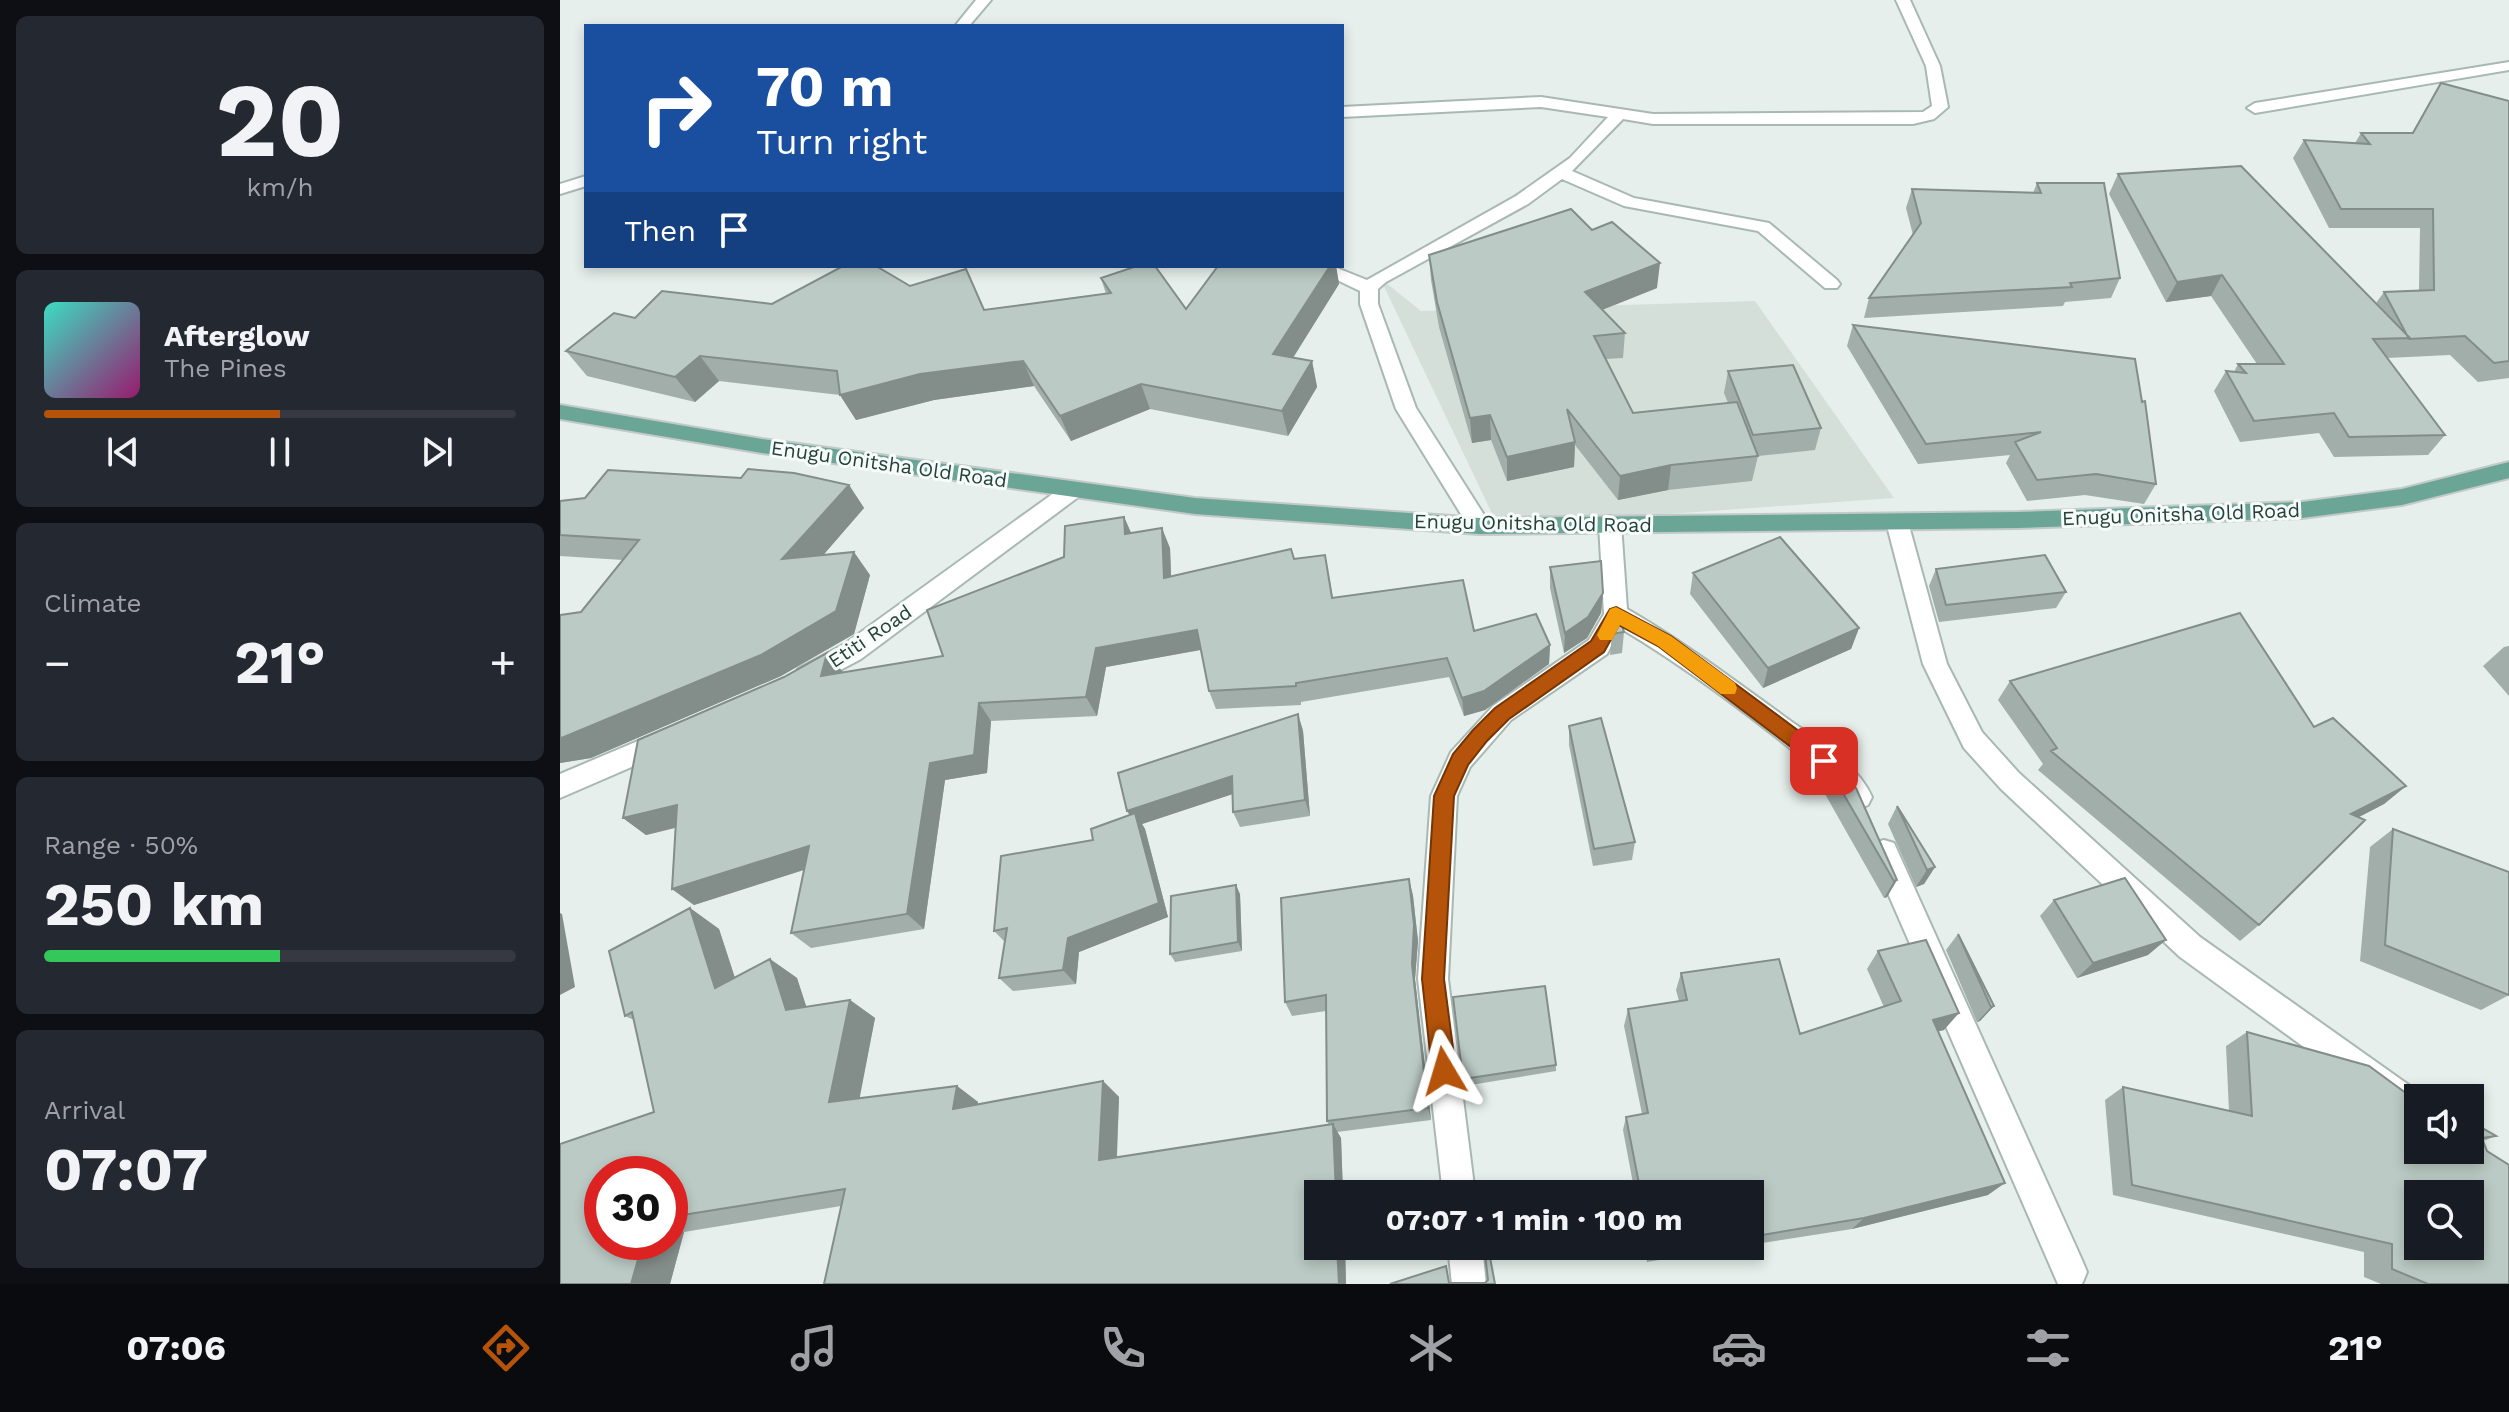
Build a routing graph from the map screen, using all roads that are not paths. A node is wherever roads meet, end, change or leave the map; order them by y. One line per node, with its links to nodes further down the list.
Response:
1 (984, 0): 3 (street)
2 (1903, 0): 7 (street)
3 (963, 24)
4 (2509, 66): 5 (street)
5 (2255, 108)
6 (1344, 112): 7 (street)
7 (1619, 114): 8 (street)
8 (1562, 173): 12 (street); 13 (street)
9 (584, 182): 10 (street)
10 (560, 189)
11 (1322, 268): 13 (street)
12 (1831, 284)
13 (1369, 288): 19 (street)
14 (560, 412): 16 (main road, Enugu Onitsha Old Road)
15 (2507, 472): 17 (main road, Enugu Onitsha Old Road)
16 (1073, 490): 19 (main road, Enugu Onitsha Old Road); 21 (street, Etiti Road)
17 (1897, 522): 18 (main road, Enugu Onitsha Old Road); 24 (street)
18 (1610, 524): 19 (main road, Enugu Onitsha Old Road); 20 (street)
19 (1480, 526)
20 (1616, 614): 25 (street); 27 (street)
21 (791, 686)
22 (690, 730): 23 (street)
23 (560, 786)
24 (2404, 1101)
25 (1457, 1180)
26 (1466, 1260): 28 (street)
27 (2070, 1272)
28 (1469, 1284)

